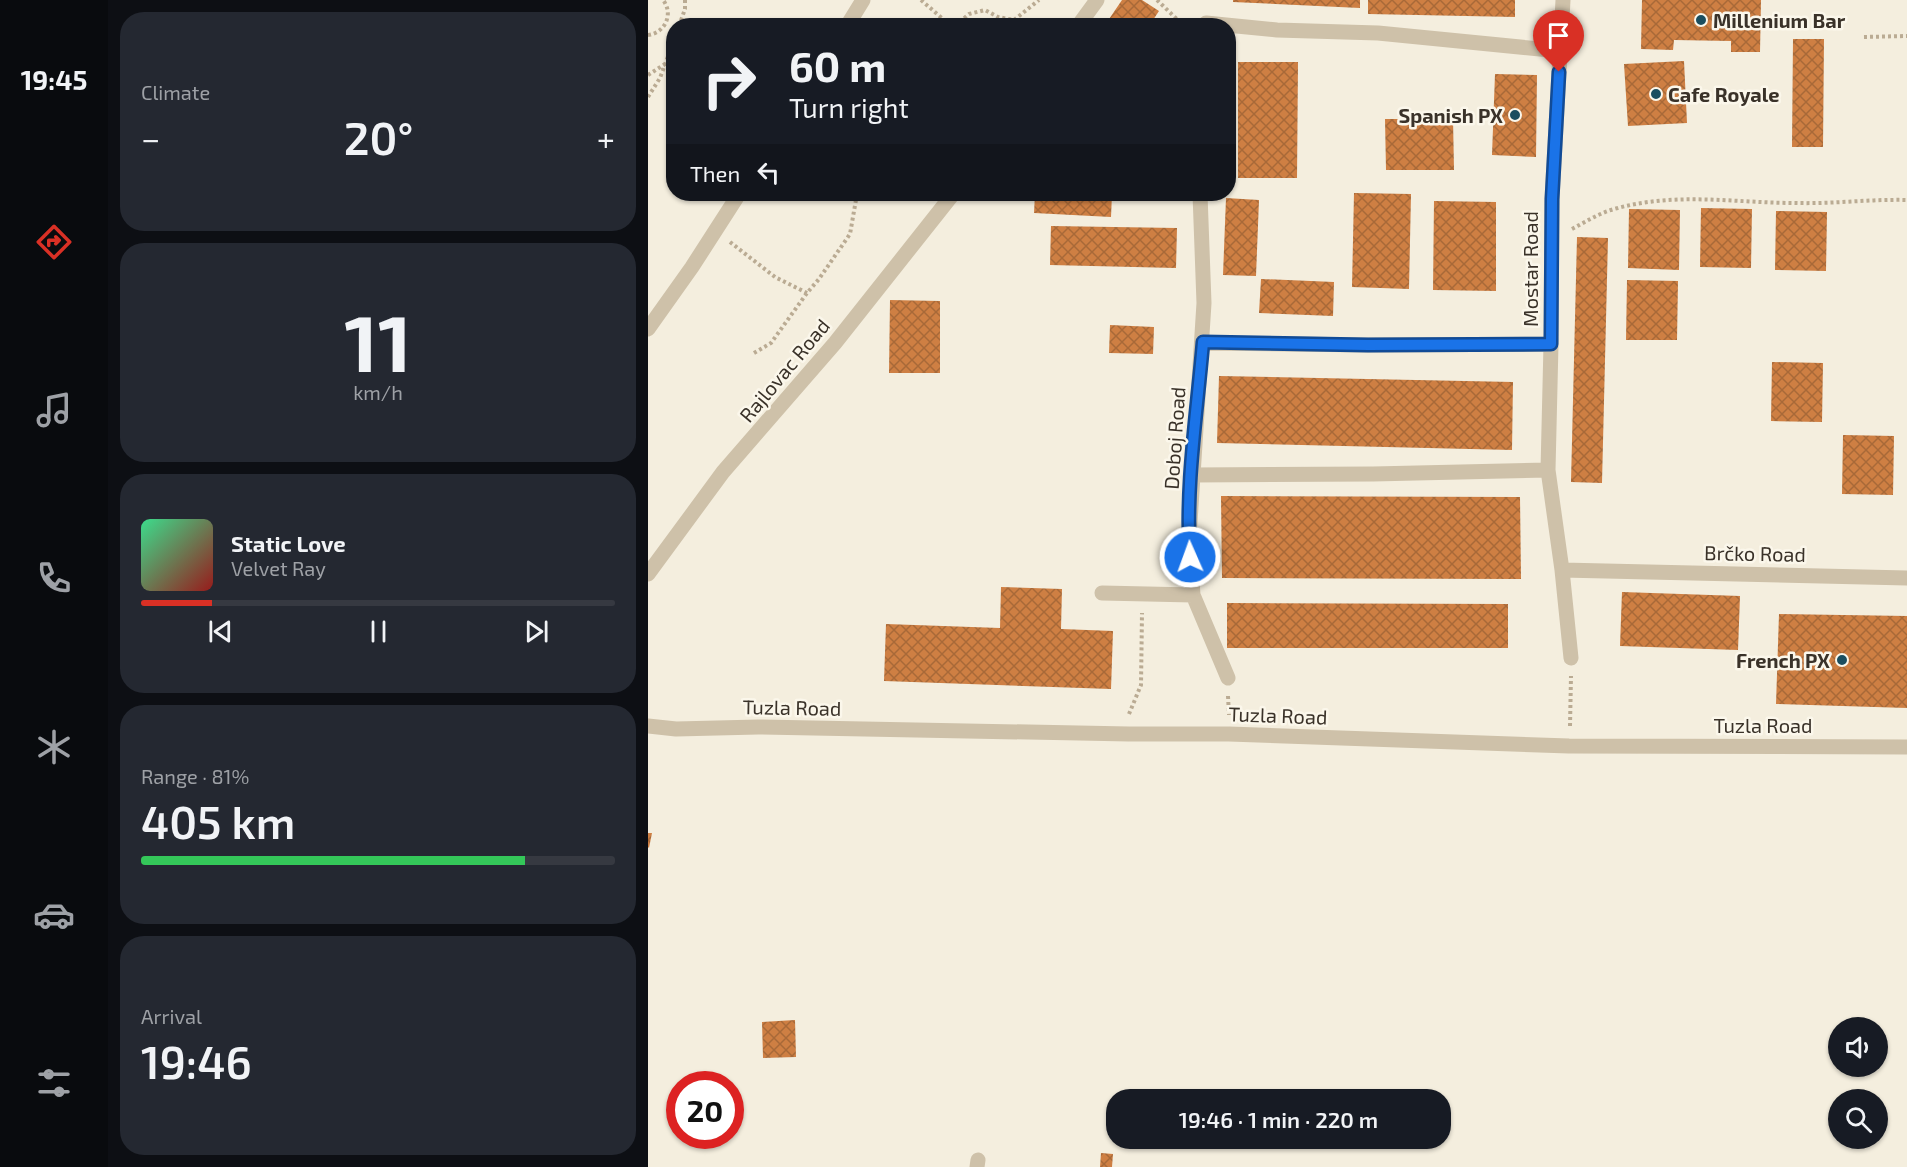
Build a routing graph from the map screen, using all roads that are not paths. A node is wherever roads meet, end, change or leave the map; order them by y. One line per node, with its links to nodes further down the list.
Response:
1 (863, 0): 4 (lane)
2 (1097, 0): 5 (lane)
3 (1563, 0): 7 (lane, Mostar Road)
4 (852, 18)
5 (1084, 18)
6 (1236, 26): 7 (lane)
7 (1560, 51): 13 (lane, Mostar Road)
8 (734, 201): 11 (lane)
9 (947, 201): 17 (lane, Rajlovac Road)
10 (1200, 201): 12 (lane, Doboj Road)
11 (648, 329)
12 (1203, 342): 13 (lane); 15 (lane, Doboj Road)
13 (1551, 344): 14 (lane, Mostar Road)
14 (1548, 470): 15 (lane); 16 (lane, Mostar Road)
15 (1192, 475): 20 (lane, Doboj Road)
16 (1562, 570): 18 (lane, Brčko Road); 21 (lane, Mostar Road)
17 (648, 574)
18 (1907, 578)
19 (1102, 593): 20 (lane)
20 (1193, 595): 22 (lane, Doboj Road)
21 (1571, 658)
22 (1228, 678)
23 (648, 726): 24 (lane, Tuzla Road)
24 (1907, 747)

